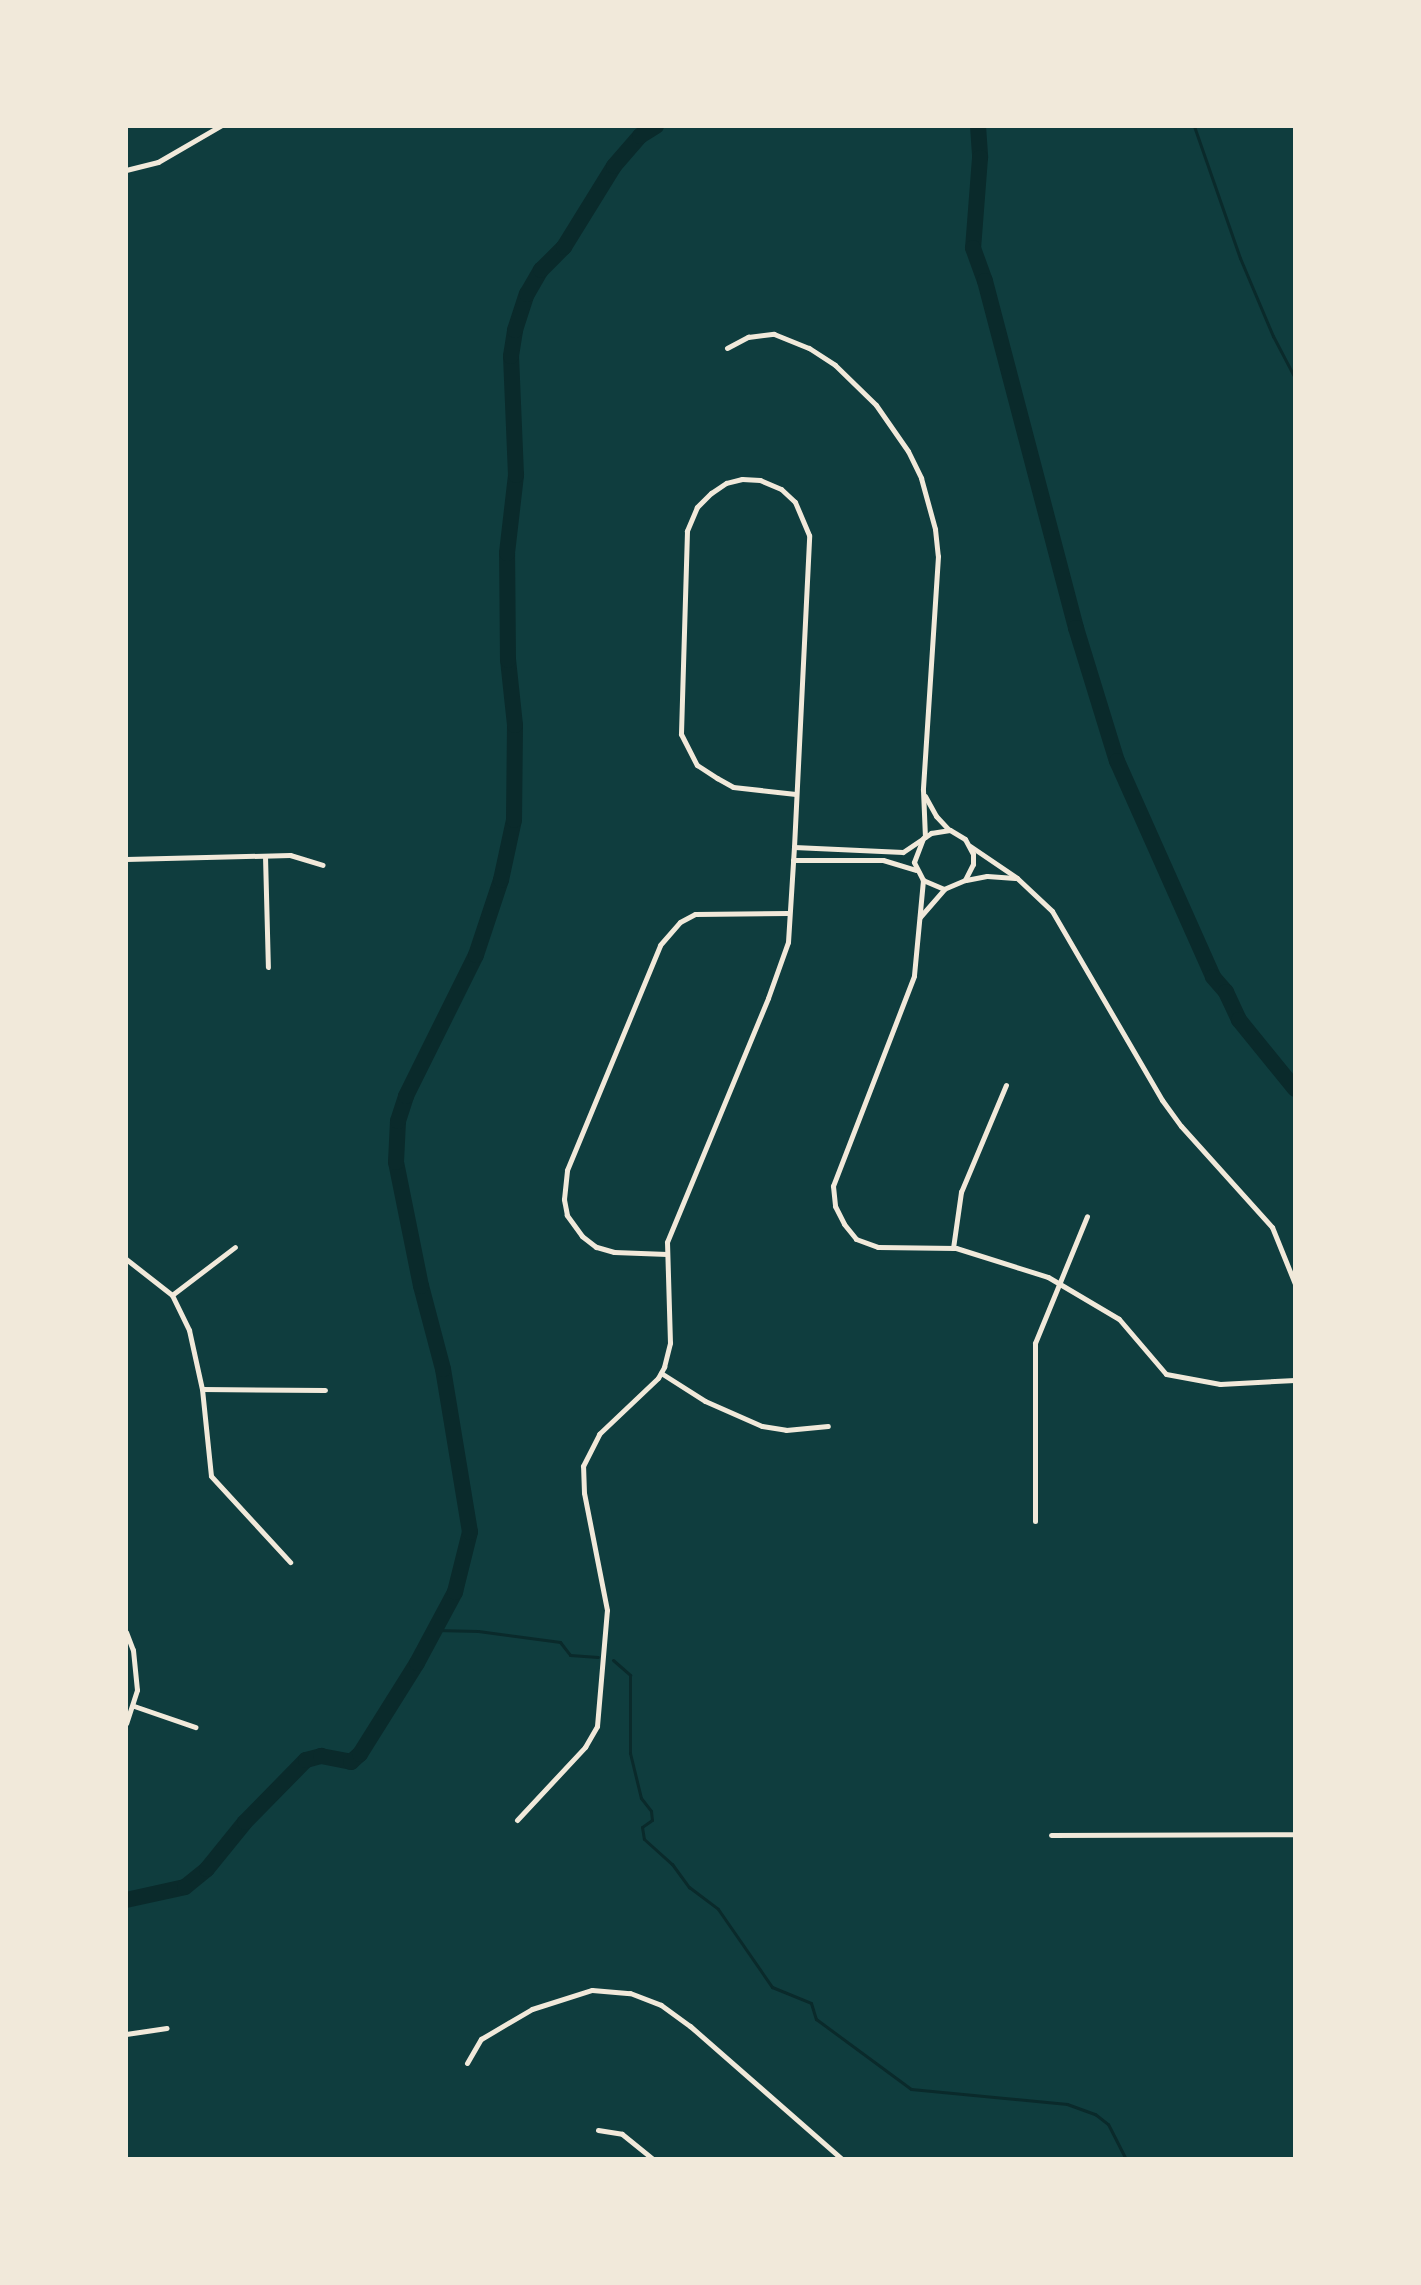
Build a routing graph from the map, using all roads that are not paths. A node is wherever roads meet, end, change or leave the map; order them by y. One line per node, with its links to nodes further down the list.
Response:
1 (220, 126): 2 (street)
2 (126, 170)
3 (727, 348): 4 (street)
4 (923, 790): 6 (street); 7 (street)
5 (796, 794): 5 (street); 9 (street)
6 (950, 830): 7 (street); 8 (street)
7 (924, 838): 9 (street); 14 (street)
8 (970, 846): 15 (street); 17 (street)
9 (794, 847): 12 (street)
10 (265, 856): 11 (street); 13 (street); 21 (street)
11 (126, 859)
12 (793, 860): 14 (street); 19 (street)
13 (323, 865)
14 (916, 870): 16 (street)
15 (1017, 878): 17 (street); 29 (street)
16 (923, 880): 18 (street); 20 (street)
17 (965, 880): 18 (street)
18 (944, 889): 20 (street)
19 (788, 913): 26 (street); 26 (street)
20 (919, 918): 25 (street)
21 (268, 967)
22 (1006, 1085): 25 (street)
23 (1087, 1216): 28 (street)
24 (235, 1247): 30 (street)
25 (953, 1248): 28 (street)
26 (667, 1254): 31 (street)
27 (126, 1259): 30 (street)
28 (1059, 1284): 32 (street); 36 (street)
29 (1295, 1284)
30 (172, 1295): 33 (street)
31 (661, 1373): 35 (street); 42 (street)
32 (1295, 1380)
33 (202, 1389): 34 (street); 37 (street)
34 (325, 1390)
35 (828, 1426)
36 (1035, 1521)
37 (290, 1562)
38 (126, 1632): 39 (street)
39 (134, 1706): 40 (street); 41 (street)
40 (126, 1723)
41 (195, 1727)
42 (517, 1820)
43 (1295, 1834): 44 (street)
44 (1051, 1835)
45 (167, 2028): 46 (street)
46 (126, 2034)
47 (467, 2063): 50 (street)
48 (598, 2130): 49 (street)
49 (653, 2159)
50 (842, 2159)

